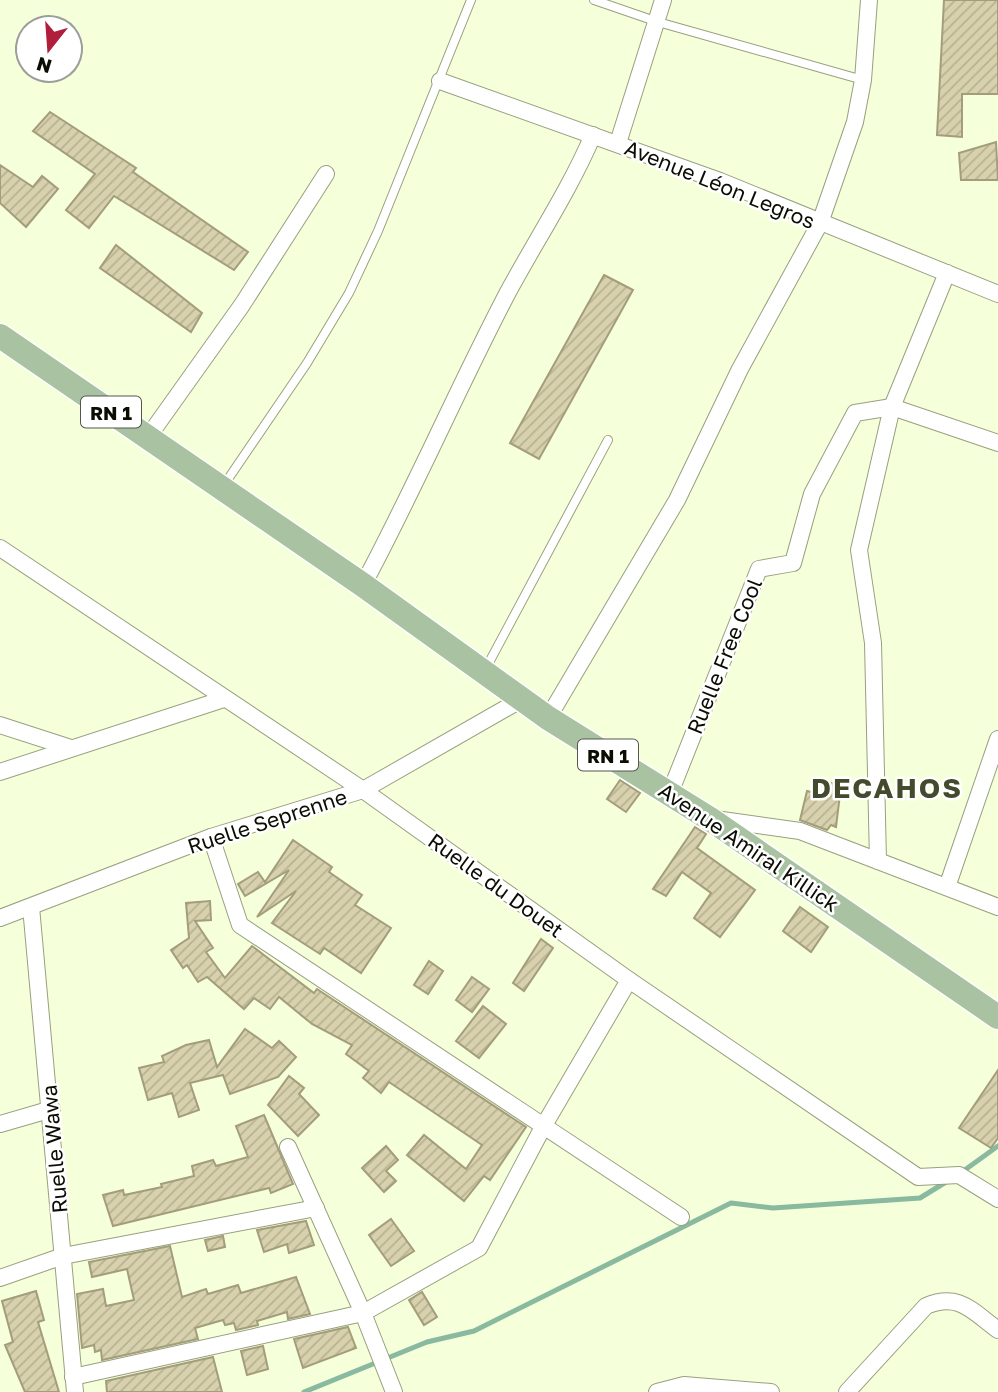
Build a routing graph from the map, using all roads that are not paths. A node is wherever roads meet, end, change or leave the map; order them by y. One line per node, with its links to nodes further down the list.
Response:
1 (471, 0): 7 (lane)
2 (594, 0): 5 (lane)
3 (663, 0): 5 (street)
4 (869, 0): 6 (street)
5 (657, 22): 6 (lane); 9 (street)
6 (863, 80): 11 (street)
7 (440, 81): 8 (street, Avenue Léon Legros); 19 (lane)
8 (593, 135): 9 (street, Avenue Léon Legros); 21 (street)
9 (618, 143): 11 (street, Avenue Léon Legros)
10 (327, 174): 16 (street)
11 (820, 223): 12 (street, Avenue Léon Legros); 25 (street)
12 (947, 273): 13 (street, Avenue Léon Legros); 15 (street)
13 (998, 293)
14 (0, 336): 16 (main road, RN 1)
15 (892, 407): 18 (street, Ruelle Free Cool); 31 (street, Ruelle Free Cool); 34 (street)
16 (148, 437): 19 (main road, RN 1)
17 (608, 440): 22 (lane)
18 (998, 443)
19 (222, 488): 21 (main road, Avenue Amiral Killick / RN 1)
20 (0, 548): 23 (street, Ruelle du Douet)
21 (363, 585): 22 (main road, Avenue Amiral Killick / RN 1)
22 (484, 672): 24 (main road, Avenue Amiral Killick / RN 1)
23 (224, 699): 28 (street); 30 (street, Ruelle du Douet)
24 (522, 699): 25 (main road, Avenue Amiral Killick / RN 1); 30 (street, Ruelle Seprenne)
25 (548, 718): 31 (main road, Avenue Amiral Killick / RN 1)
26 (0, 725): 28 (street)
27 (998, 739): 35 (street)
28 (71, 748): 29 (street)
29 (0, 772)
30 (363, 790): 33 (street, Ruelle Seprenne); 39 (street, Ruelle du Douet)
31 (670, 793): 32 (main road, Avenue Amiral Killick / RN 1)
32 (710, 819): 34 (street); 40 (main road, Avenue Amiral Killick / RN 1)
33 (211, 837): 36 (street, Ruelle Seprenne); 43 (street)
34 (878, 861): 35 (street)
35 (947, 887): 37 (street)
36 (31, 907): 38 (street, Ruelle Seprenne); 41 (street, Ruelle Wawa)
37 (998, 907)
38 (0, 918)
39 (629, 980): 43 (street); 45 (street, Ruelle du Douet)
40 (998, 1017)
41 (52, 1109): 42 (street); 48 (street, Ruelle Wawa)
42 (0, 1124)
43 (543, 1127): 47 (street); 50 (street)
44 (288, 1147): 46 (street)
45 (998, 1199)
46 (316, 1208): 48 (street); 50 (street)
47 (681, 1217)
48 (63, 1256): 49 (street); 52 (street, Ruelle Wawa)
49 (0, 1278)
50 (363, 1313): 52 (street); 53 (street)
51 (998, 1330): 56 (street)
52 (74, 1385)
53 (391, 1386)
54 (657, 1392): 55 (street)
55 (771, 1392)
56 (847, 1392)

